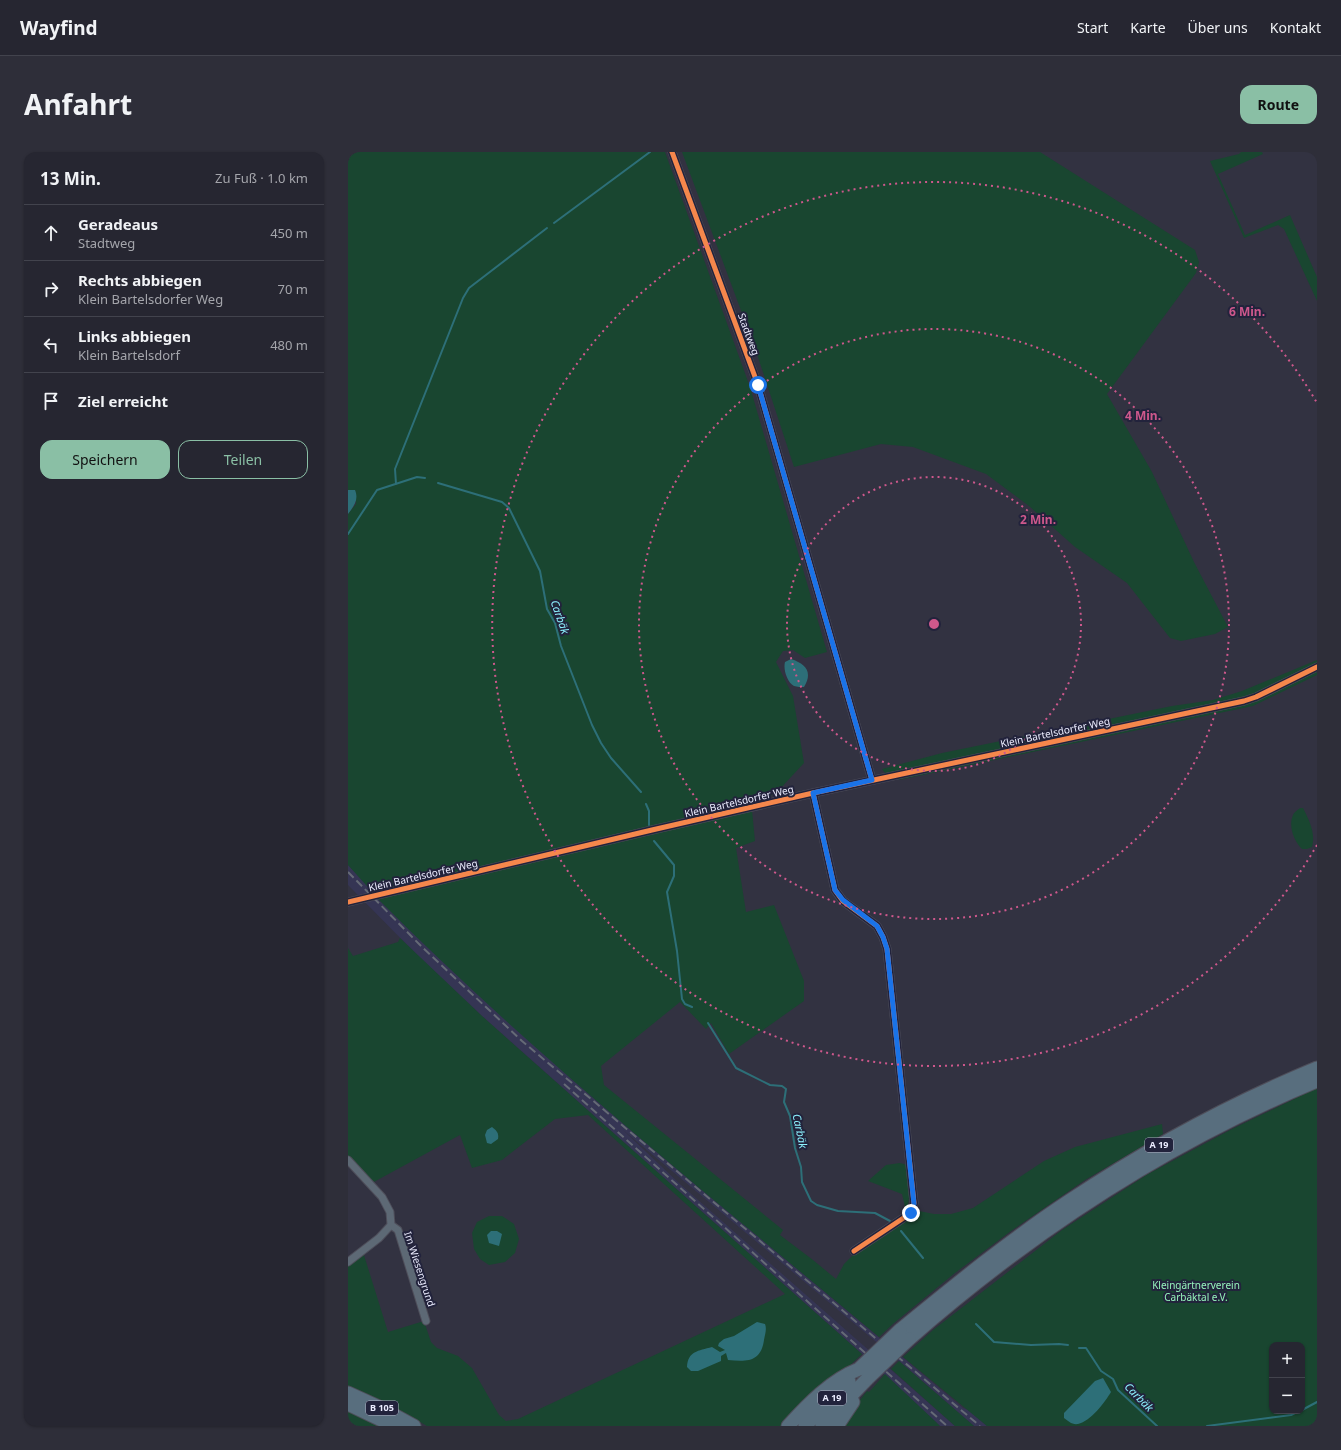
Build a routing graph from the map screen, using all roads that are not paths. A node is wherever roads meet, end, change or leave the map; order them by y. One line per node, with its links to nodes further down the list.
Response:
1 (672, 152): 3 (street, Stadtweg)
2 (1317, 667): 3 (street, Klein Bartelsdorfer Weg)
3 (872, 780): 4 (street, Klein Bartelsdorfer Weg)
4 (813, 793): 5 (street, Klein Bartelsdorfer Weg); 10 (street)
5 (348, 902)
6 (1317, 1068): 13 (highway, A 19)
7 (1317, 1081): 13 (highway, A 19)
8 (348, 1160): 9 (street, Im Wiesengrund)
9 (392, 1225): 11 (street, Im Wiesengrund); 12 (street, Im Wiesengrund)
10 (854, 1251)
11 (348, 1262)
12 (426, 1320)
13 (905, 1335): 14 (highway, A 19, bridge)
14 (864, 1374): 19 (highway); 20 (highway, A 19); 21 (highway, A 19); 22 (highway)
15 (348, 1393): 18 (highway, B 105)
16 (348, 1404): 17 (highway, B 105)
17 (394, 1426)
18 (414, 1426)
19 (788, 1426)
20 (805, 1426)
21 (822, 1426)
22 (837, 1426)

